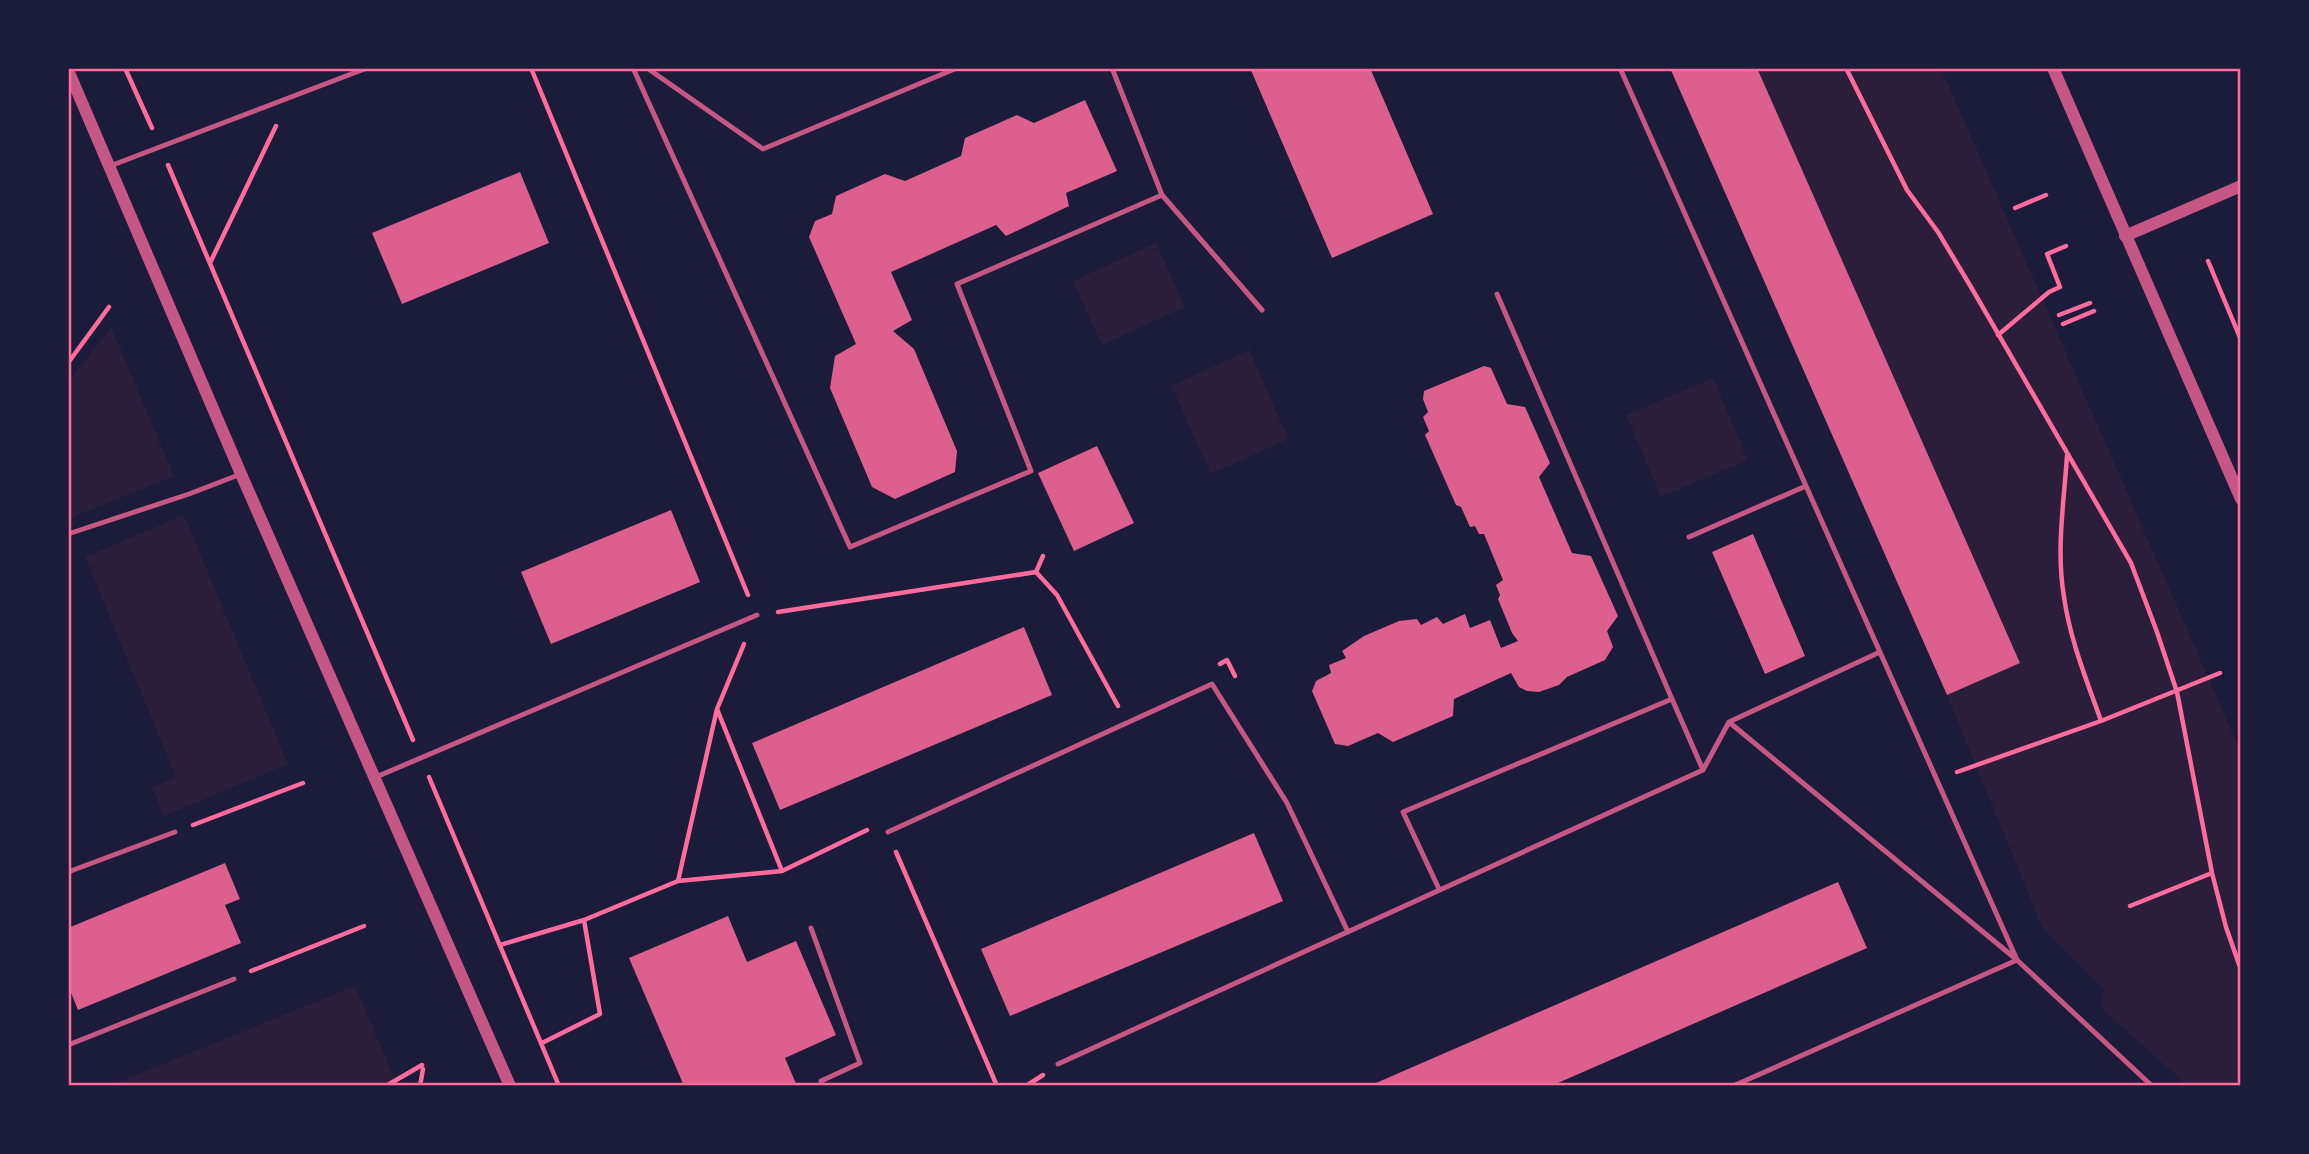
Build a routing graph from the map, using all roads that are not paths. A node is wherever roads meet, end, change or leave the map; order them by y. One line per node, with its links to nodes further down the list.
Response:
1 (338, 68): 10 (lane)
2 (367, 68): 10 (lane)
3 (633, 68): 13 (lane)
4 (647, 68): 5 (lane)
5 (957, 68)
6 (1112, 68): 13 (lane)
7 (1620, 68): 18 (lane)
8 (2053, 68): 14 (street)
9 (68, 69): 11 (street)
10 (342, 78): 11 (lane)
11 (110, 166): 17 (street)
12 (2241, 187): 14 (street)
13 (1162, 195): 16 (lane)
14 (2125, 236): 19 (street)
15 (1497, 294): 24 (lane)
16 (1262, 310)
17 (241, 474): 20 (lane); 27 (street)
18 (1806, 486): 21 (lane); 23 (lane)
19 (2241, 499)
20 (68, 534)
21 (1689, 537)
22 (757, 615): 27 (lane)
23 (1880, 652): 25 (lane); 34 (lane)
24 (1672, 699): 26 (lane); 31 (lane)
25 (1729, 722): 26 (lane); 34 (lane)
26 (1703, 770): 31 (lane)
27 (374, 778): 38 (street)
28 (175, 832): 30 (lane)
29 (888, 832): 33 (lane)
30 (68, 872)
31 (1439, 889): 33 (lane)
32 (811, 928): 39 (lane)
33 (1348, 932): 37 (lane)
34 (2017, 960): 40 (lane); 41 (lane)
35 (234, 979): 36 (lane)
36 (68, 1045)
37 (1058, 1064)
38 (510, 1086)
39 (823, 1086)
40 (1732, 1086)
41 (2152, 1086)

